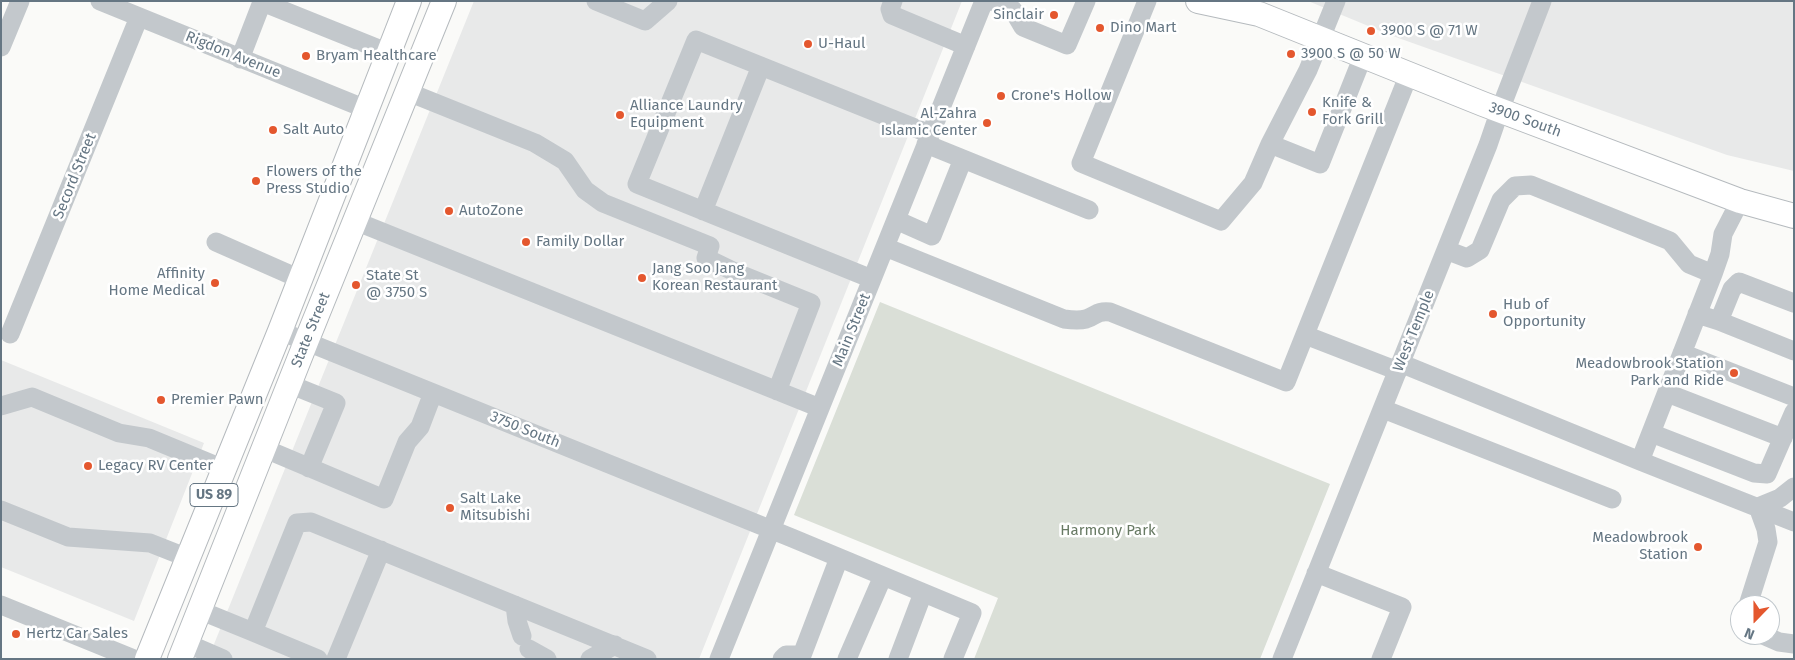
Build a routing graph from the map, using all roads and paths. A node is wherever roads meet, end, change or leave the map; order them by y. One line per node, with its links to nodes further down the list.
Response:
1 (20, 1): 21 (street)
2 (100, 1): 18 (street, Rigdon Avenue)
3 (409, 1): 22 (main road, State Street / US 89)
4 (444, 1): 27 (main road, State Street / US 89)
5 (596, 1): 6 (street)
6 (668, 1)
7 (894, 1): 20 (street)
8 (984, 1): 20 (street, Main Street)
9 (992, 1): 16 (street)
10 (1086, 1): 16 (street)
11 (1147, 1): 31 (street)
12 (1198, 1): 17 (main road, 3900 South)
13 (1239, 1): 17 (main road, 3900 South)
14 (1336, 1): 19 (street)
15 (1542, 1): 29 (street, West Temple)
16 (1015, 5)
17 (1259, 14): 19 (main road, 3900 South)
18 (139, 18): 24 (street, Rigdon Avenue); 49 (street, Secord Street)
19 (1321, 39): 23 (main road, 3900 South); 31 (street)
20 (966, 46): 30 (street, Main Street)
21 (1, 47)
22 (389, 53): 24 (street); 28 (main road, State Street / US 89)
23 (1363, 56): 26 (main road, 3900 South); 31 (street)
24 (240, 59): 28 (street, Rigdon Avenue)
25 (761, 66): 30 (street); 35 (street); 35 (street)
26 (1409, 74): 29 (main road, 3900 South); 50 (street)
27 (408, 92): 38 (main road, State Street / US 89); 56 (street)
28 (366, 109): 43 (main road, State Street / US 89)
29 (1500, 110): 33 (main road, 3900 South); 41 (street, West Temple)
30 (928, 139): 32 (street); 37 (street, Main Street)
31 (1270, 144)
32 (963, 159): 34 (street); 37 (street)
33 (1740, 201): 36 (main road, 3900 South); 42 (street)
34 (1089, 210)
35 (704, 211): 44 (street)
36 (1794, 216)
37 (896, 220): 40 (street, Main Street)
38 (356, 221): 51 (main road, State Street / US 89); 56 (street)
39 (216, 242): 43 (street)
40 (885, 247): 44 (street, Main Street); 50 (street)
41 (1446, 250): 42 (street); 54 (street, West Temple)
42 (1713, 274): 46 (street)
43 (300, 279): 48 (main road, State Street / US 89)
44 (872, 279): 61 (street, Main Street)
45 (1794, 303): 47 (street)
46 (1697, 314): 47 (street); 53 (street)
47 (1719, 321): 52 (street)
48 (280, 331): 51 (street, 3750 South); 69 (main road, State Street / US 89)
49 (10, 334)
50 (1305, 335): 54 (street)
51 (306, 342): 55 (main road, State Street / US 89); 57 (street, 3750 South)
52 (1794, 351)
53 (1682, 353): 58 (street); 59 (street)
54 (1399, 367): 62 (street, West Temple); 67 (street)
55 (289, 384): 66 (main road, State Street / US 89); 68 (street)
56 (777, 391): 61 (street)
57 (433, 393): 68 (street); 75 (street, 3750 South)
58 (1667, 393): 64 (street); 65 (street)
59 (1794, 397)
60 (1, 406): 69 (street)
61 (820, 408): 75 (street, Main Street)
62 (1383, 409): 71 (street); 79 (street, West Temple)
63 (1794, 412): 65 (street)
64 (1651, 433): 65 (street); 67 (street)
65 (1783, 438)
66 (263, 448): 68 (street); 85 (main road, State Street / US 89)
67 (1640, 461): 72 (street)
68 (309, 468)
69 (224, 469): 77 (main road, State Street / US 89)
70 (1794, 487): 72 (street)
71 (1612, 499)
72 (1758, 507): 74 (street); 82 (street)
73 (1, 510): 77 (street)
74 (1794, 522)
75 (771, 530): 78 (street, 3750 South); 100 (street, Main Street)
76 (381, 550): 84 (street); 86 (street); 97 (street)
77 (188, 558): 94 (main road, State Street / US 89)
78 (839, 558): 80 (street, 3750 South); 92 (street)
79 (1316, 573): 105 (street, West Temple); 106 (street)
80 (883, 576): 81 (street, 3750 South); 102 (street)
81 (924, 593): 103 (street); 104 (street, 3750 South)
82 (1751, 595)
83 (1, 605): 93 (street)
84 (515, 605): 89 (street); 98 (street)
85 (199, 610): 86 (street); 90 (main road, State Street / US 89)
86 (253, 632): 96 (street)
87 (1780, 642): 88 (street)
88 (1794, 644)
89 (615, 646): 91 (street); 99 (street)
90 (183, 651): 95 (street)
91 (640, 657)
92 (806, 657): 101 (street)
93 (134, 659)
94 (147, 659)
95 (223, 659)
96 (318, 659)
97 (336, 659)
98 (547, 659)
99 (590, 659)
100 (719, 659)
101 (782, 659)
102 (847, 659)
103 (898, 659)
104 (953, 659)
105 (1282, 659)
106 (1381, 659)

